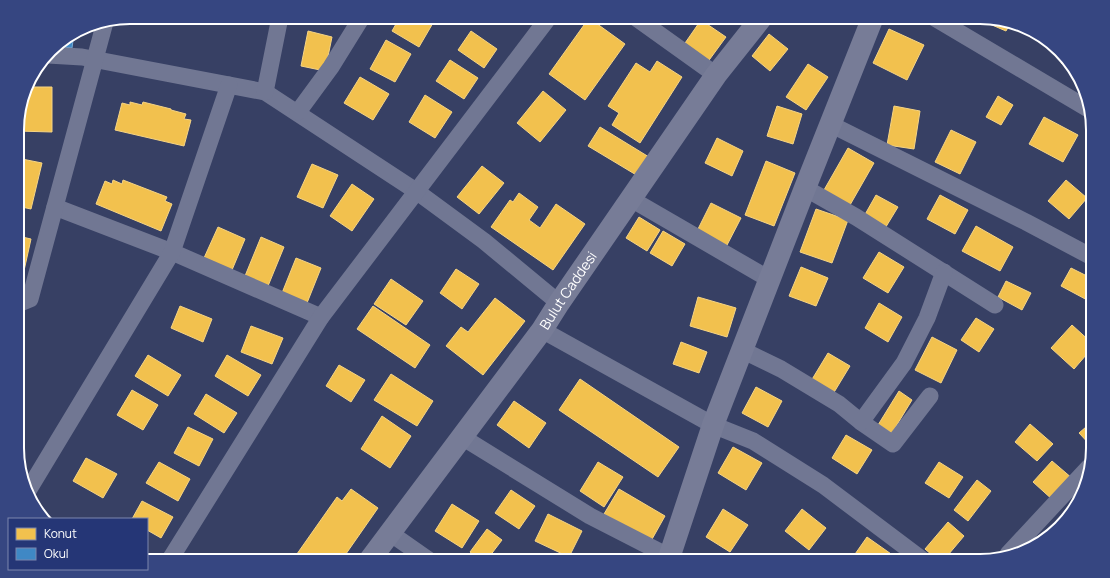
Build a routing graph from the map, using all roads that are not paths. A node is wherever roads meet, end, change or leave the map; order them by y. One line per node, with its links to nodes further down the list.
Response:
1 (279, 24): 13 (street)
2 (358, 24): 15 (street)
3 (544, 24): 18 (street)
4 (645, 24): 11 (street)
5 (756, 24): 11 (street, Bulut Caddesi)
6 (870, 24): 16 (street)
7 (946, 24): 14 (street)
8 (103, 28): 10 (street)
9 (55, 55): 10 (street)
10 (95, 59): 12 (street); 20 (street)
11 (716, 75): 19 (street, Bulut Caddesi)
12 (229, 84): 13 (street); 21 (street)
13 (265, 92): 15 (street)
14 (1083, 106)
15 (298, 112): 18 (street)
16 (830, 124): 17 (street); 22 (street)
17 (804, 188): 23 (street); 24 (street)
18 (416, 191): 26 (street); 28 (street)
19 (631, 199): 24 (street); 26 (street, Bulut Caddesi)
20 (55, 207): 21 (street); 25 (street)
21 (172, 252): 28 (street); 36 (street)
22 (1086, 254)
23 (944, 272): 27 (street); 32 (street)
24 (769, 279): 30 (street)
25 (24, 302)
26 (559, 303): 29 (street, Bulut Caddesi)
27 (995, 304)
28 (321, 317): 39 (street)
29 (542, 330): 33 (street); 34 (street, Bulut Caddesi)
30 (742, 350): 32 (street); 33 (street)
31 (930, 396): 32 (street)
32 (861, 422)
33 (713, 425): 43 (street); 44 (street)
34 (462, 437): 37 (street, Bulut Caddesi); 42 (street)
35 (1082, 474): 38 (street)
36 (31, 486)
37 (390, 532): 40 (street, Bulut Caddesi); 41 (street)
38 (1013, 548)
39 (173, 554)
40 (374, 554)
41 (420, 554)
42 (660, 554)
43 (671, 554)
44 (915, 554)

